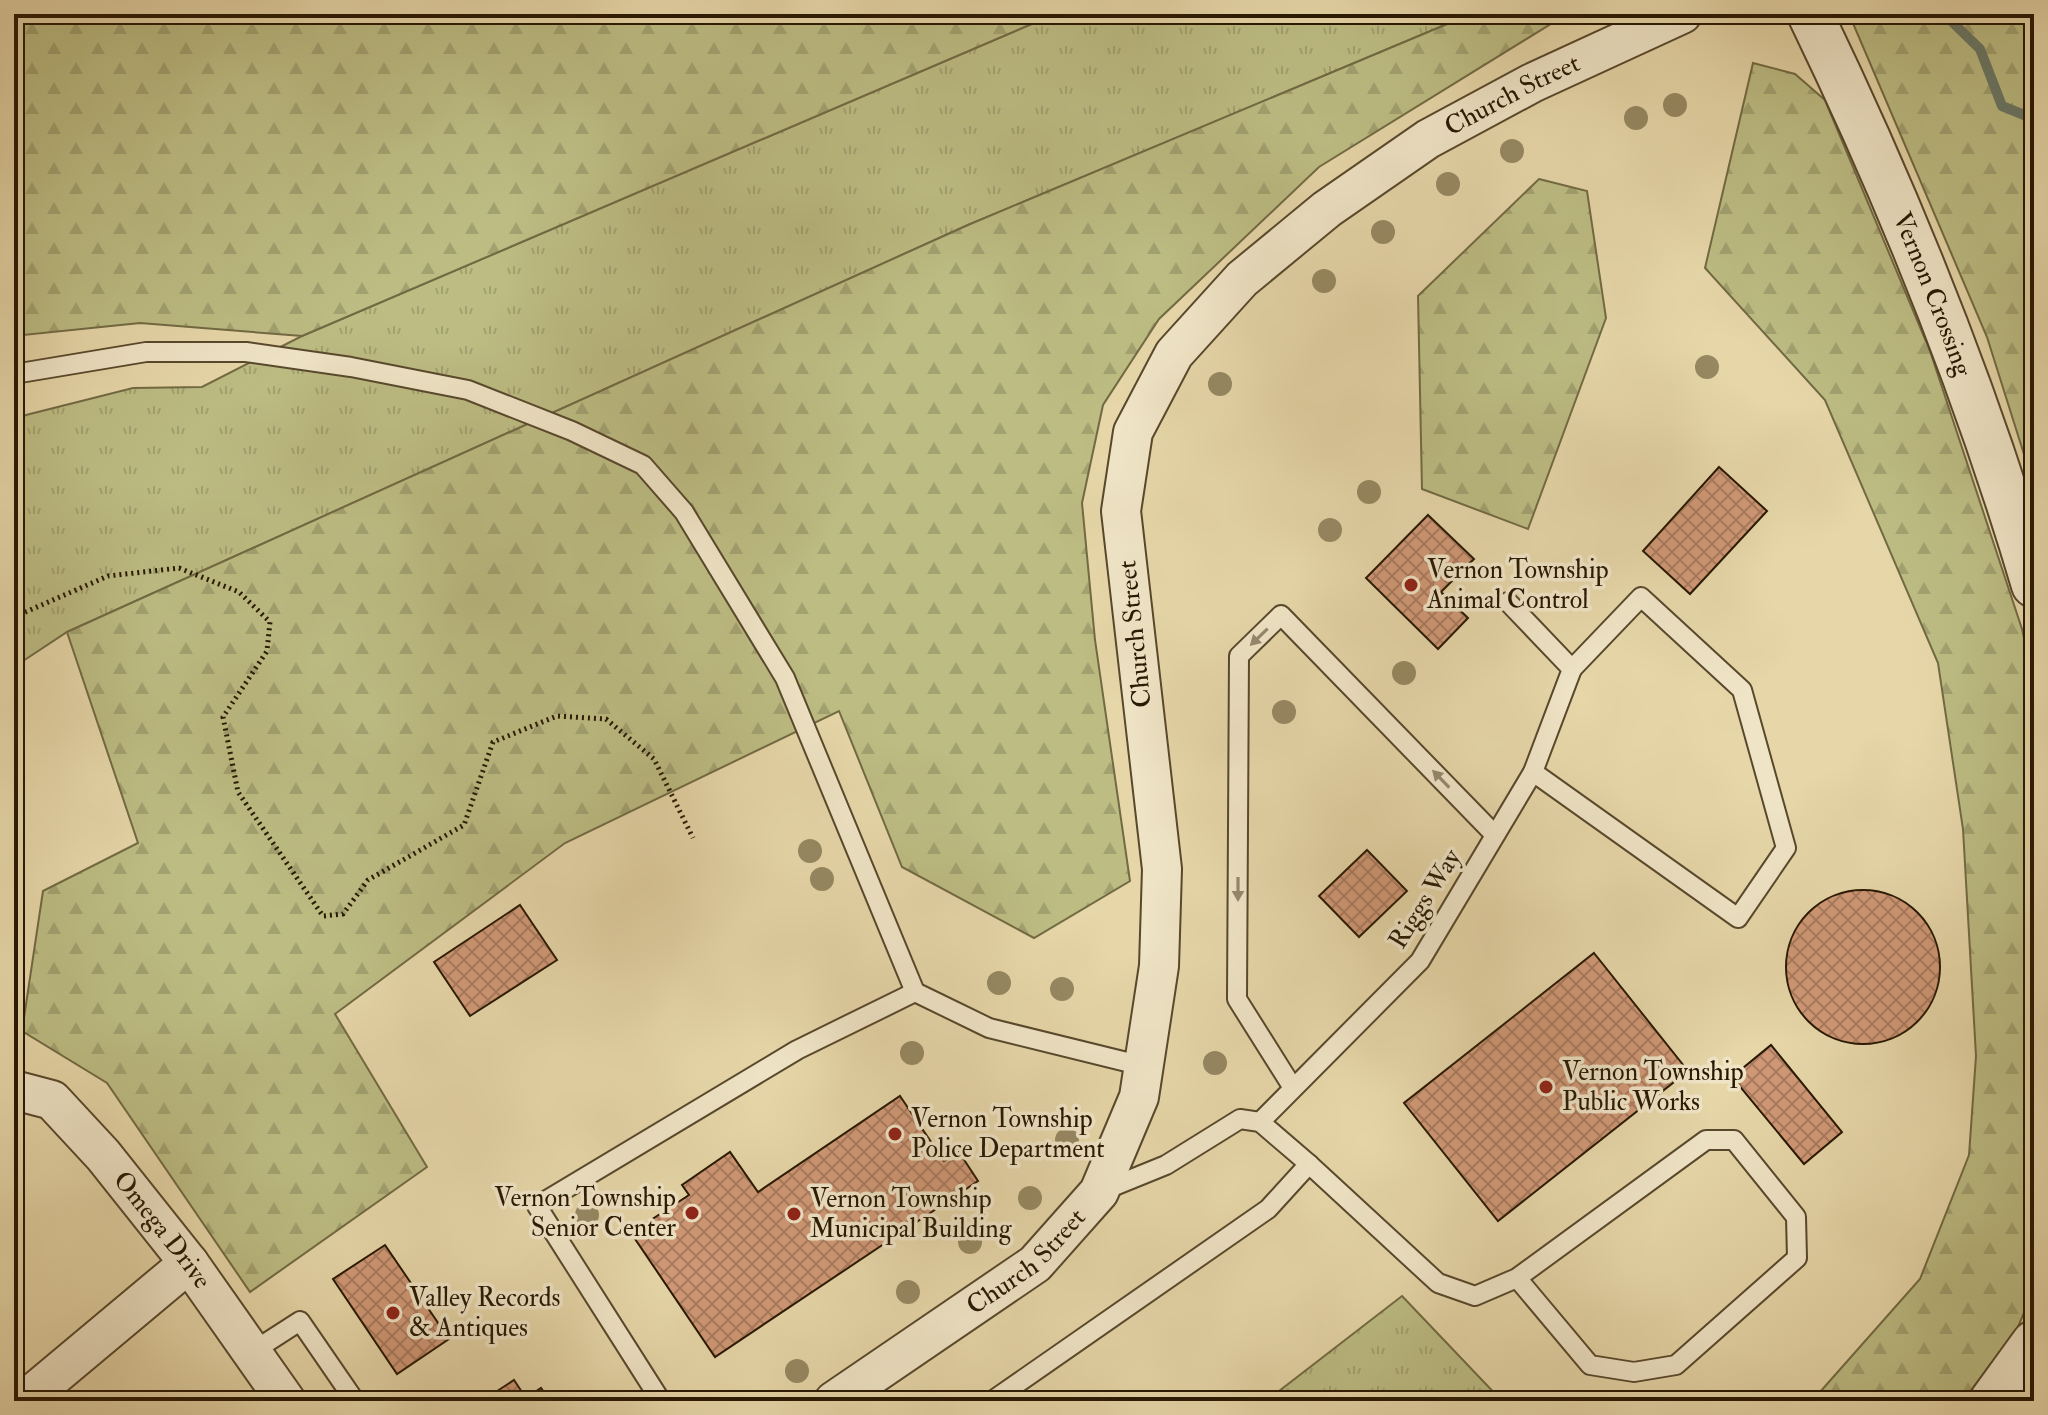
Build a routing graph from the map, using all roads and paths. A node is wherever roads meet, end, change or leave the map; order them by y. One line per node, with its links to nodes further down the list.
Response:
1 (1682, 14): 12 (street, Church Street)
2 (1810, 14): 4 (street, Vernon Crossing)
3 (14, 374): 11 (lane)
4 (2034, 585)
5 (1508, 602): 7 (lane)
6 (14, 617): 10 (path)
7 (1572, 669): 8 (lane, Riggs Way); 8 (lane)
8 (1533, 772): 9 (lane, Riggs Way)
9 (1495, 835): 13 (lane, Riggs Way); 13 (lane, one-way to 13)
10 (693, 838)
11 (915, 992): 12 (lane); 25 (lane)
12 (1143, 1066): 17 (street, Church Street)
13 (1293, 1088): 15 (lane, Riggs Way)
14 (14, 1090): 18 (street, Omega Drive)
15 (1260, 1122): 16 (lane); 17 (lane)
16 (1309, 1164): 19 (lane); 27 (lane)
17 (1099, 1192): 26 (street, Church Street)
18 (189, 1263): 21 (street, Omega Drive); 22 (street)
19 (1517, 1278): 19 (lane)
20 (2034, 1343): 28 (street)
21 (252, 1352): 23 (street, Omega Drive); 24 (lane)
22 (24, 1401)
23 (286, 1401)
24 (355, 1401)
25 (661, 1401)
26 (834, 1401)
27 (992, 1401)
28 (1992, 1401)

